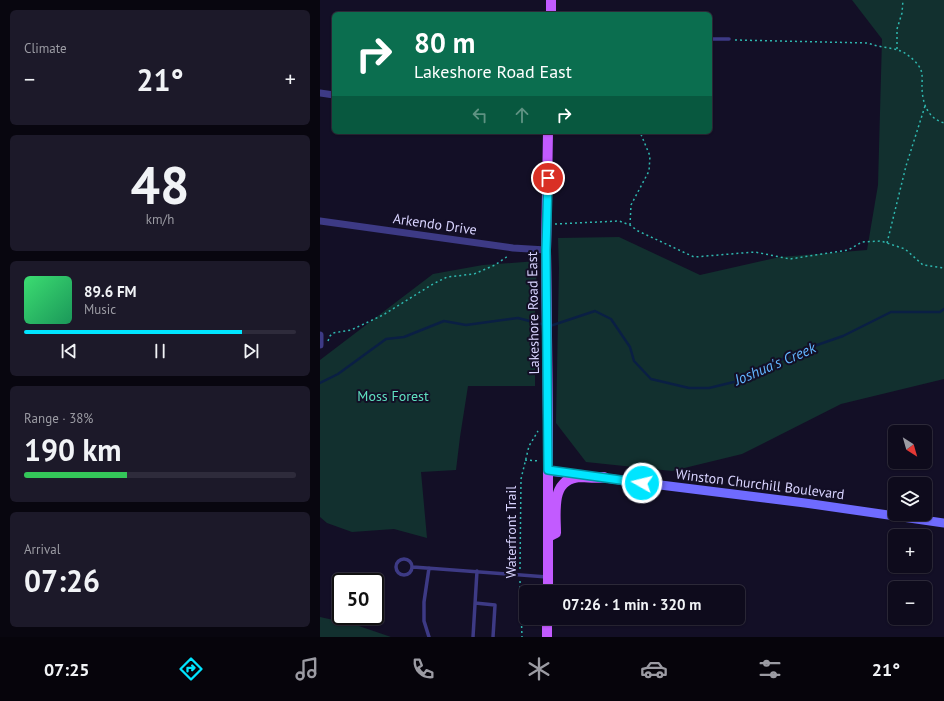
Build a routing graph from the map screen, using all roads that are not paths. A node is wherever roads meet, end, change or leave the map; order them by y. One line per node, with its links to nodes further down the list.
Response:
1 (552, 0): 2 (main road)
2 (551, 12)
3 (712, 39): 4 (lane)
4 (729, 39)
5 (320, 93): 6 (street)
6 (332, 95)
7 (548, 134): 9 (main road, Lakeshore Road East)
8 (320, 222): 9 (street, Arkendo Drive)
9 (546, 250): 12 (main road, Lakeshore Road East)
10 (320, 335): 11 (street)
11 (323, 345)
12 (548, 470): 13 (main road, Winston Churchill Boulevard); 15 (main road, Lakeshore Road East)
13 (604, 477): 14 (main road, Winston Churchill Boulevard); 15 (main road)
14 (944, 523)
15 (548, 537): 19 (main road, Lakeshore Road East)
16 (413, 567): 16 (lane); 17 (lane)
17 (429, 568): 18 (lane); 23 (lane)
18 (476, 571): 19 (lane); 21 (lane)
19 (548, 577): 20 (main road, Lakeshore Road East)
20 (548, 585)
21 (475, 603): 24 (lane); 25 (lane)
22 (547, 625): 26 (main road)
23 (429, 637)
24 (473, 637)
25 (493, 637)
26 (546, 637)

